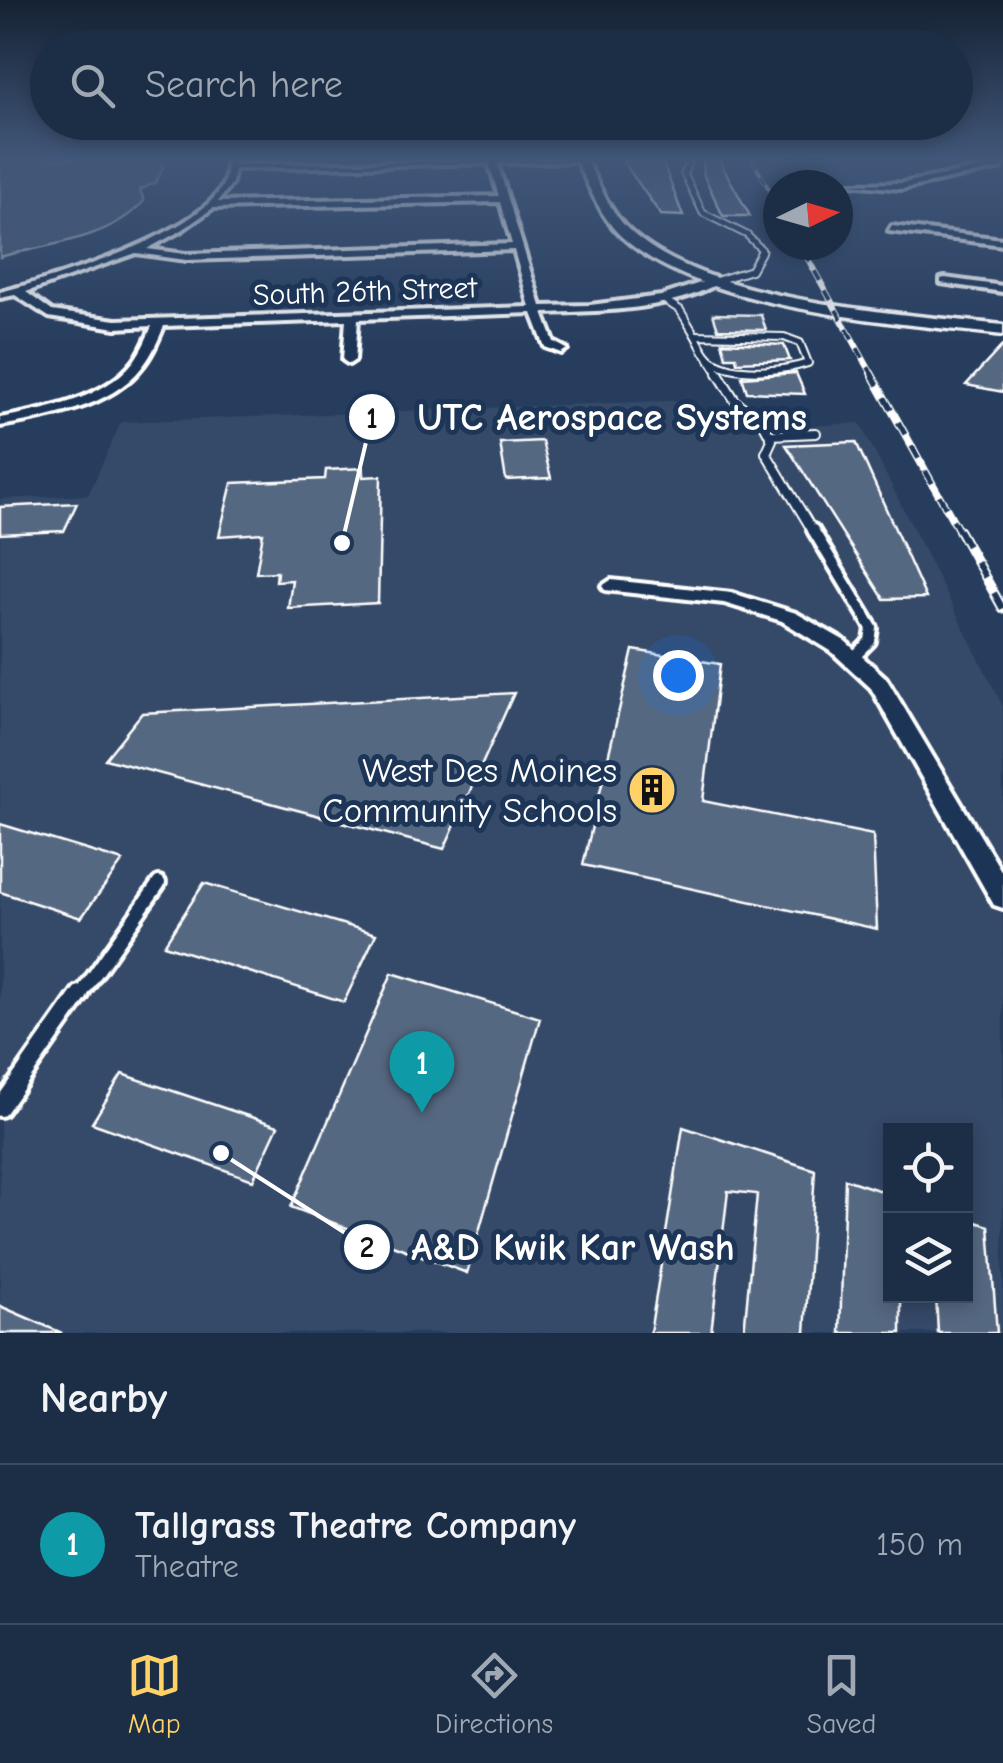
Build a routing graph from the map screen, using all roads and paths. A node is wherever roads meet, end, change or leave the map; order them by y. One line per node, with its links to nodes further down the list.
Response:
1 (184, 221): 8 (street)
2 (509, 221): 7 (street)
3 (616, 221): 9 (main road)
4 (718, 221): 9 (lane)
5 (892, 229): 6 (street)
6 (1003, 242)
7 (517, 247): 8 (street); 15 (street)
8 (132, 250): 12 (street)
9 (719, 280): 14 (street, South 26th Street); 18 (main road)
10 (945, 281): 11 (street)
11 (1003, 290)
12 (16, 292): 13 (street); 17 (street, South 26th Street)
13 (0, 295)
14 (663, 300): 15 (street, South 26th Street); 19 (lane)
15 (537, 310): 16 (street, South 26th Street); 20 (street)
16 (352, 316): 17 (street, South 26th Street); 22 (street)
17 (160, 323): 23 (street)
18 (1003, 330)
19 (696, 334): 21 (lane); 21 (lane)
20 (561, 349)
21 (708, 357): 25 (lane)
22 (349, 360)
23 (0, 422)
24 (816, 433): 25 (lane)
25 (771, 435): 27 (lane)
26 (611, 586): 27 (street)
27 (852, 659): 29 (street)
28 (158, 883): 30 (lane)
29 (1003, 898)
30 (0, 1108)

